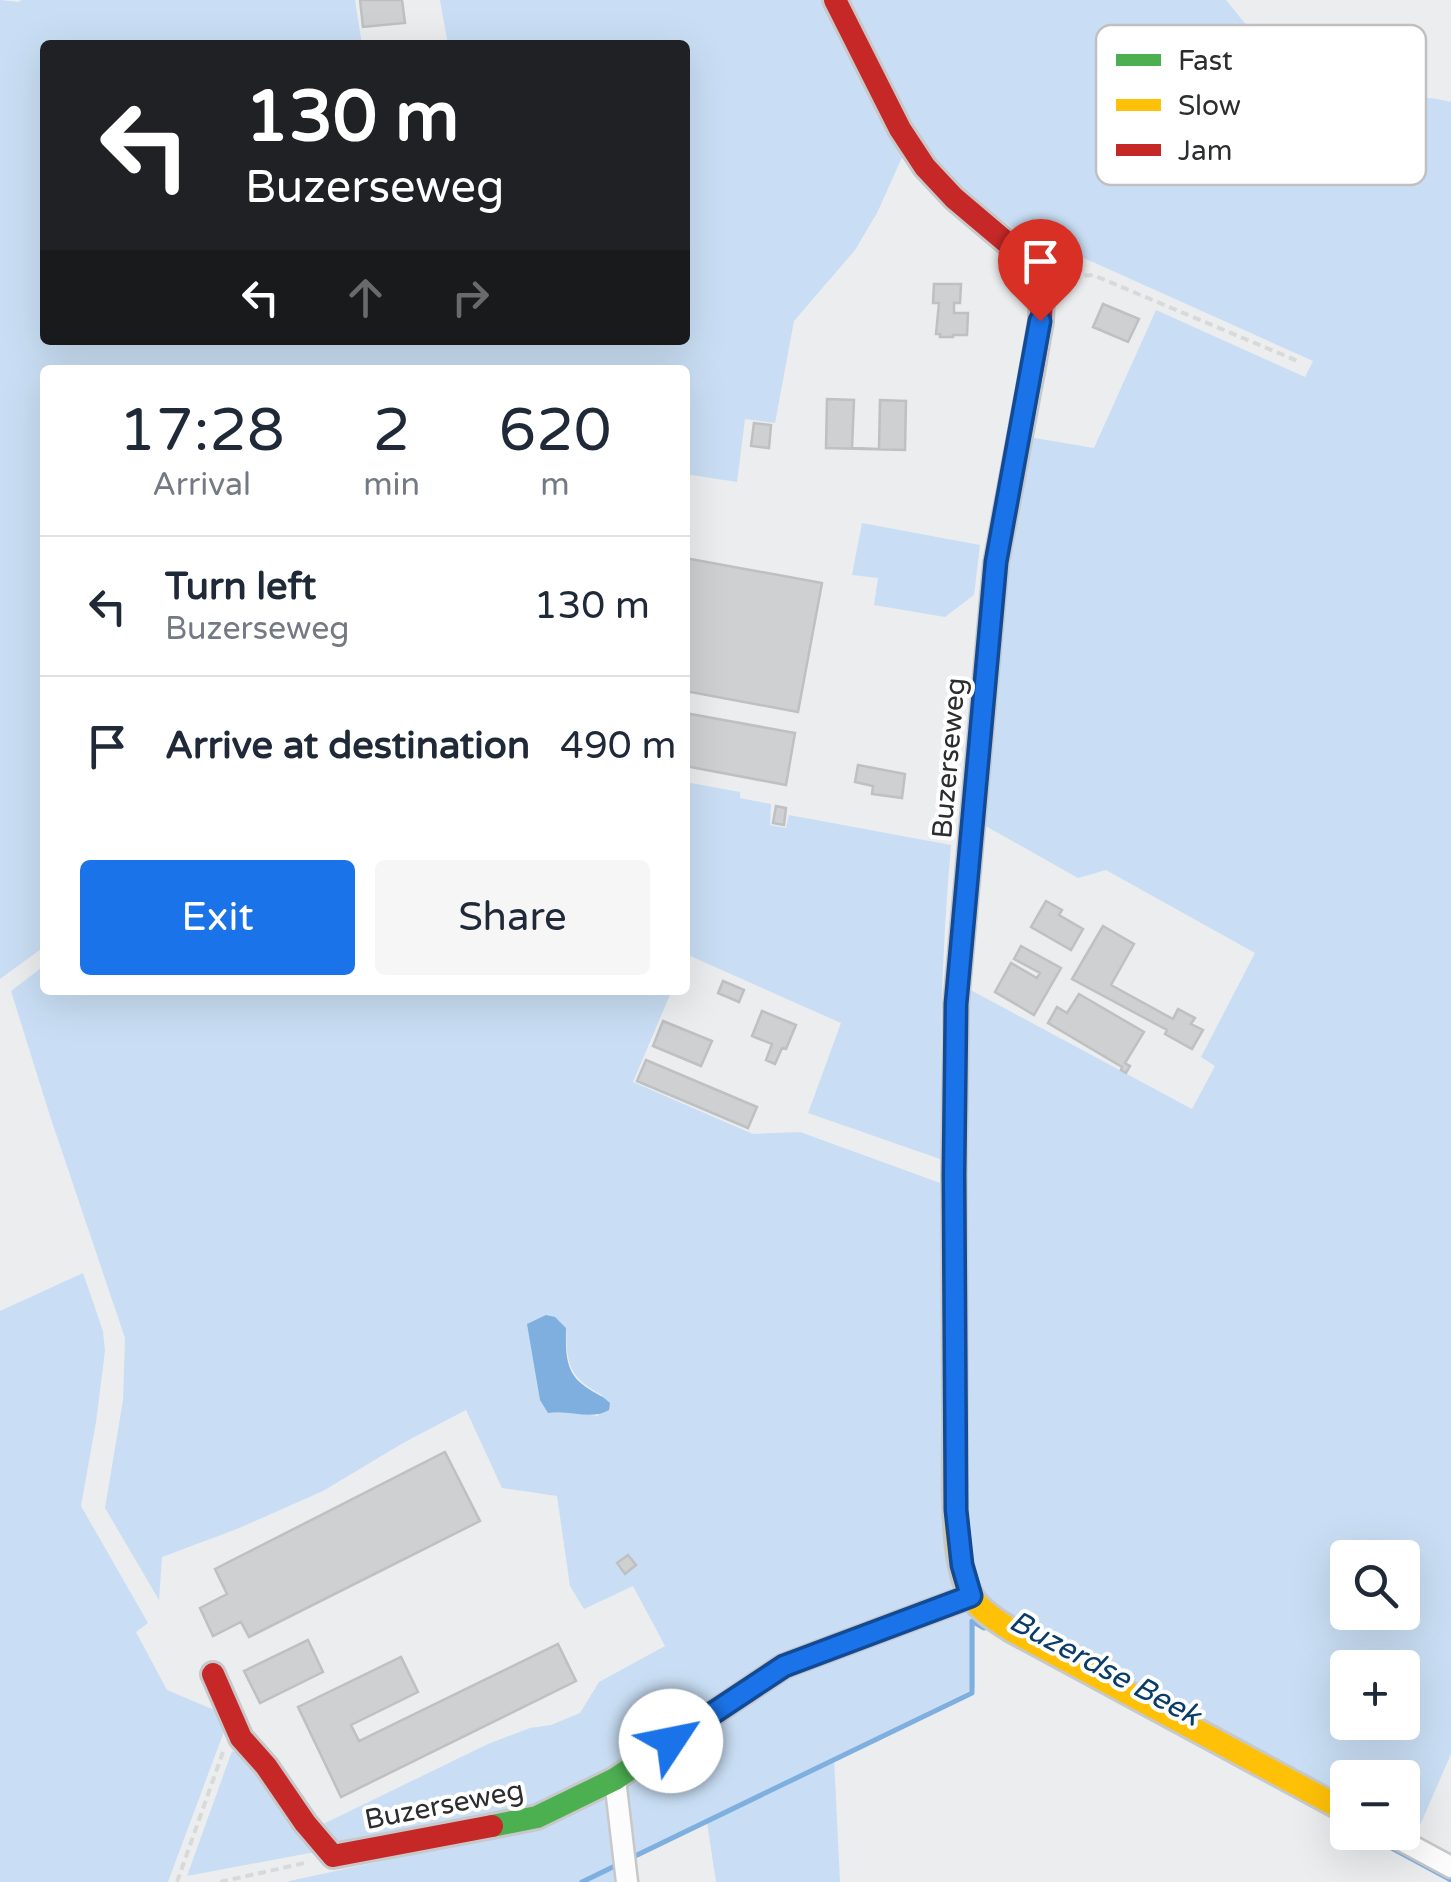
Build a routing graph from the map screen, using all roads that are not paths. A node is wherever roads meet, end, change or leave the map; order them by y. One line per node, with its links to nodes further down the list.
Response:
1 (835, 0): 2 (street, Buzerseweg)
2 (971, 1596): 4 (street, Buzerseweg); 5 (street)
3 (213, 1674): 4 (street, Buzerseweg)
4 (615, 1779): 8 (street)
5 (1330, 1802)
6 (1418, 1850): 7 (street)
7 (1451, 1868)
8 (627, 1882)

